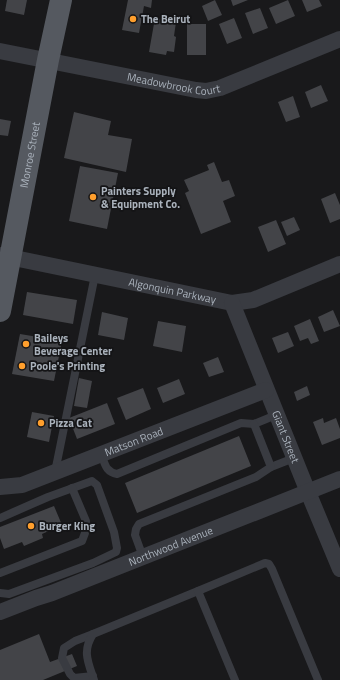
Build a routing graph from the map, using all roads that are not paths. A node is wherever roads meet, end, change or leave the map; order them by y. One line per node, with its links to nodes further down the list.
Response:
1 (61, 0): 4 (main road, Monroe Street)
2 (340, 40): 4 (street, Meadowbrook Court)
3 (0, 51): 4 (street, Meadowbrook Court)
4 (48, 60): 5 (main road, Monroe Street)
5 (5, 256): 7 (street, Algonquin Parkway); 9 (main road, Monroe Street)
6 (340, 264): 8 (street, Algonquin Parkway)
7 (95, 275): 8 (street, Algonquin Parkway); 16 (lane)
8 (232, 304): 10 (street, Giant Street)
9 (0, 311)
10 (266, 390): 11 (street, Giant Street); 13 (street, Matson Road)
11 (276, 415): 12 (lane); 14 (street, Giant Street)
12 (254, 424): 13 (lane); 15 (lane)
13 (101, 454): 16 (street, Matson Road)
14 (294, 458): 15 (lane); 20 (street, Giant Street)
15 (271, 467): 22 (lane)
16 (56, 472): 18 (street, Matson Road)
17 (340, 479): 20 (street, Northwood Avenue)
18 (0, 486)
19 (72, 488): 21 (lane); 24 (lane); 26 (lane)
20 (308, 492): 22 (street, Northwood Avenue); 23 (street, Giant Street)
21 (0, 518)
22 (143, 557): 27 (street, Northwood Avenue)
23 (340, 569)
24 (0, 573)
25 (198, 591): 28 (lane); 30 (lane); 31 (lane)
26 (0, 593)
27 (0, 612)
28 (93, 634): 29 (lane); 29 (lane)
29 (94, 678)
30 (235, 680)
31 (318, 680)

